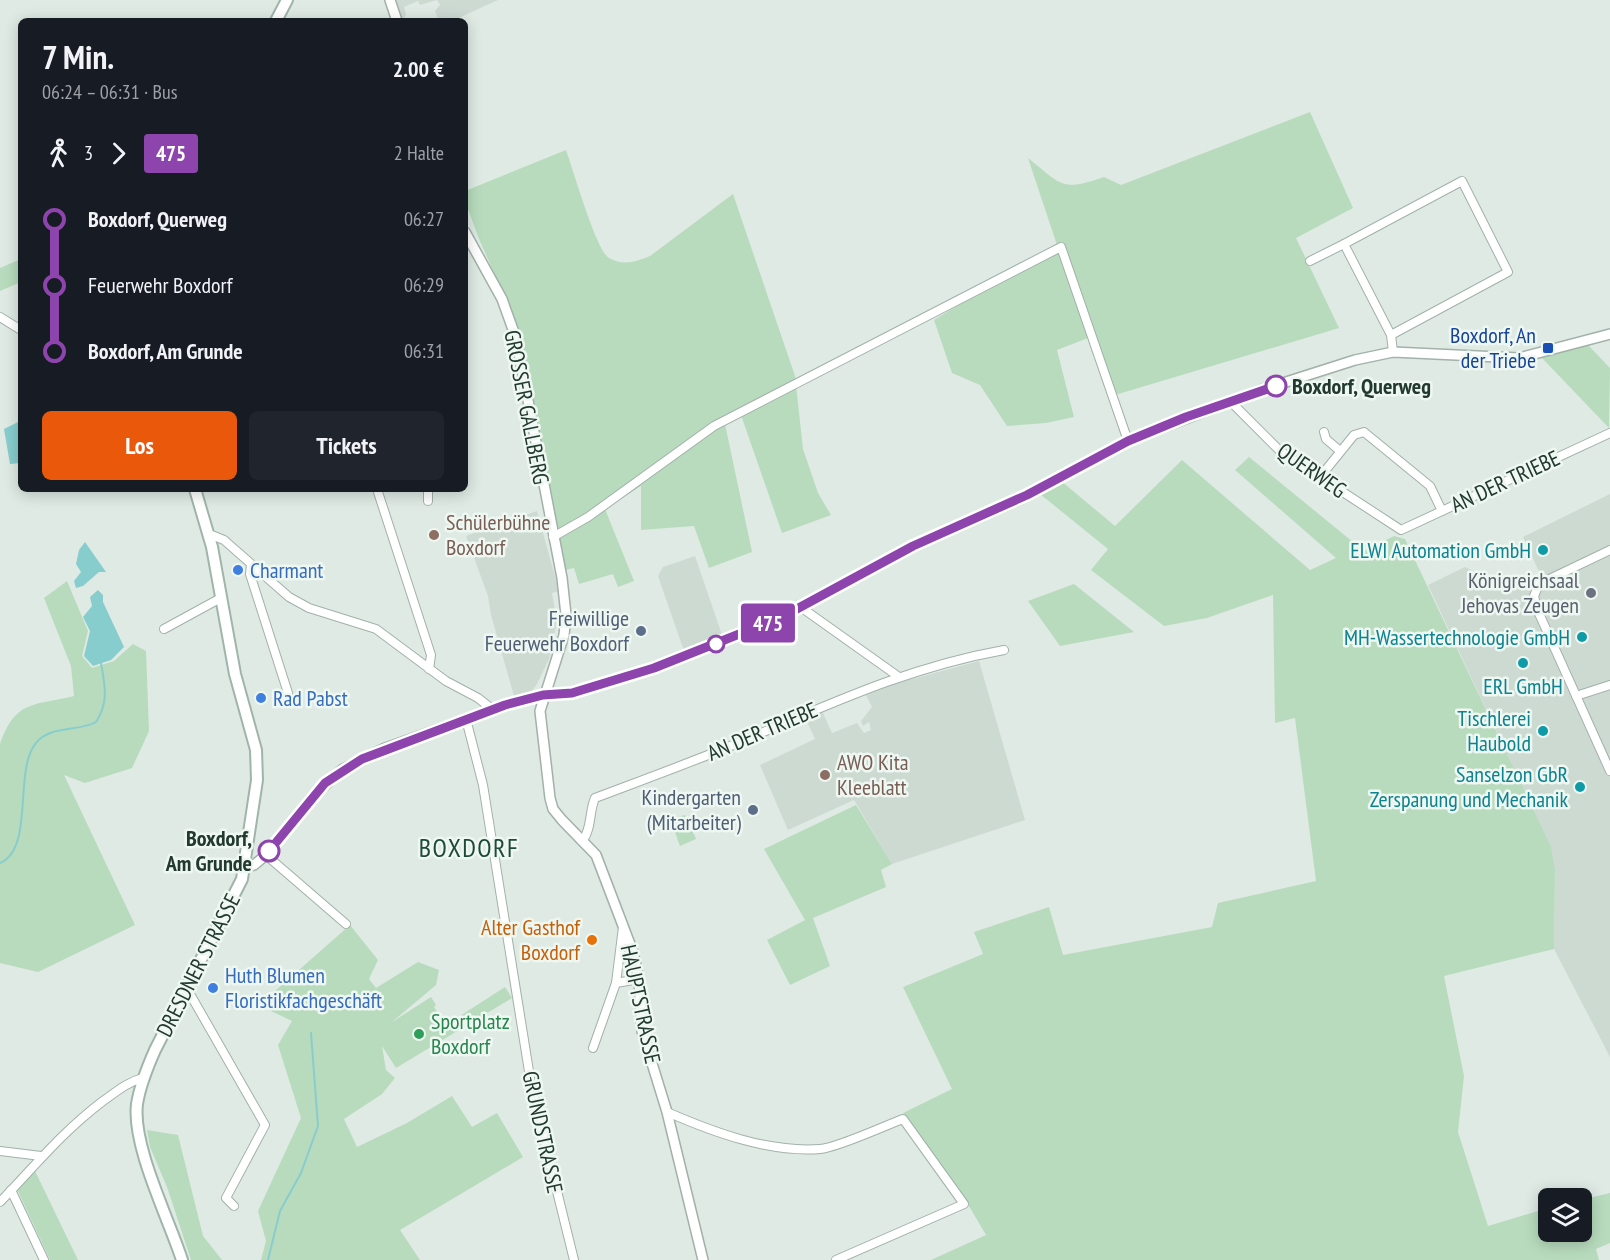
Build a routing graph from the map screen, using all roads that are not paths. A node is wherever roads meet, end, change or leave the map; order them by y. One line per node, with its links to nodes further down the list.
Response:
1 (287, 0): 3 (main road)
2 (390, 0): 4 (street)
3 (278, 18)
4 (397, 18)
5 (468, 237): 26 (street, GROSSER GALLBERG)
6 (1344, 244): 7 (street); 11 (street); 11 (street)
7 (1311, 261)
8 (0, 317): 9 (street)
9 (18, 328)
10 (1610, 334): 12 (street)
11 (1391, 335): 12 (street)
12 (1393, 352): 13 (street)
13 (1230, 400): 16 (street); 18 (street, QUERWEG)
14 (1324, 432): 17 (street)
15 (1610, 433): 23 (street, AN DER TRIEBE)
16 (1128, 441): 26 (street); 30 (street)
17 (1340, 452): 18 (street); 23 (street)
18 (1320, 477): 24 (street, QUERWEG)
19 (196, 492): 25 (main road, DRESDNER STRASSE)
20 (378, 492): 33 (street)
21 (428, 492): 22 (street)
22 (428, 501)
23 (1442, 511): 24 (street, AN DER TRIEBE)
24 (1401, 530)
25 (209, 534): 28 (street); 29 (main road, DRESDNER STRASSE)
26 (553, 537): 37 (street, GROSSER GALLBERG)
27 (1610, 550): 38 (street)
28 (251, 565): 33 (street); 36 (street)
29 (219, 599): 31 (street); 44 (main road, DRESDNER STRASSE)
30 (802, 608): 34 (street); 37 (street)
31 (164, 629)
32 (1004, 650): 34 (street, AN DER TRIEBE)
33 (429, 669): 39 (street)
34 (897, 677): 42 (street, AN DER TRIEBE)
35 (1610, 685): 38 (street)
36 (288, 693)
37 (543, 695): 39 (street); 42 (street, HAUPTSTRASSE)
38 (1576, 696): 41 (street)
39 (492, 709): 40 (street)
40 (466, 719): 43 (street); 60 (street, GRUNDSTRASSE)
41 (1610, 771)
42 (583, 840): 46 (street, HAUPTSTRASSE)
43 (266, 855): 44 (street); 45 (street)
44 (244, 868): 49 (main road, DRESDNER STRASSE)
45 (345, 924)
46 (623, 926): 47 (street, HAUPTSTRASSE); 48 (street)
47 (639, 979): 48 (street); 52 (street, HAUPTSTRASSE)
48 (616, 983): 50 (street)
49 (186, 987): 51 (main road, DRESDNER STRASSE); 57 (street)
50 (593, 1048)
51 (143, 1078): 54 (street); 59 (main road, DRESDNER STRASSE)
52 (668, 1112): 61 (street, HAUPTSTRASSE); 62 (street)
53 (0, 1151): 54 (street)
54 (40, 1156): 55 (street)
55 (11, 1190): 56 (street); 58 (street)
56 (0, 1202)
57 (234, 1206)
58 (44, 1260)
59 (182, 1260)
60 (574, 1260)
61 (703, 1260)
62 (836, 1260)

